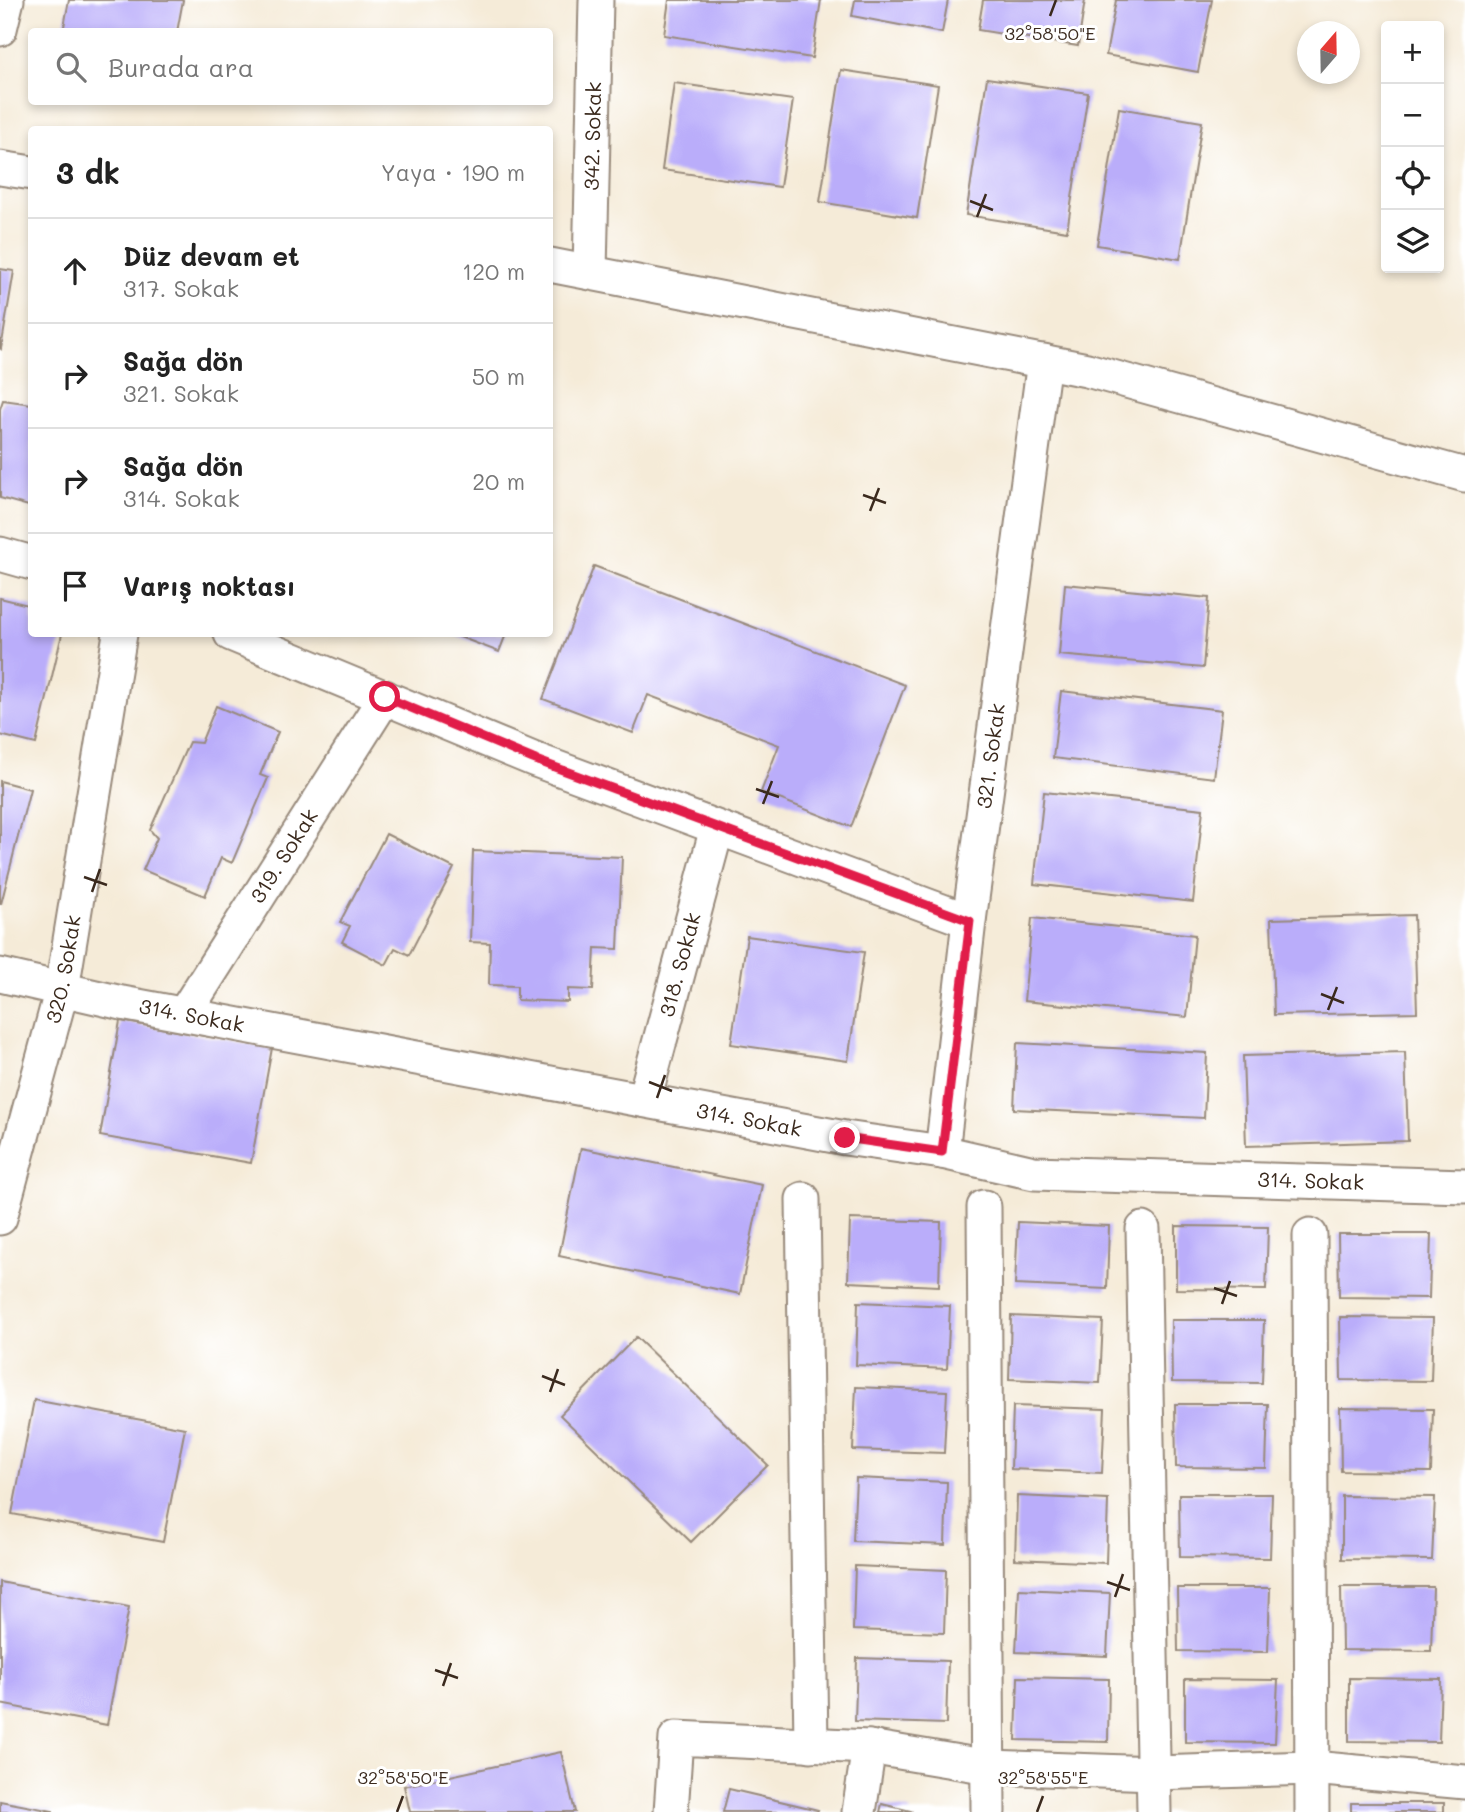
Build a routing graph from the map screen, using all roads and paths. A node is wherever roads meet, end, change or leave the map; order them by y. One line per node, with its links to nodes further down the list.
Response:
1 (7, 0): 3 (street)
2 (596, 0): 7 (street, 342. Sokak)
3 (0, 29)
4 (0, 168): 5 (street)
5 (28, 172)
6 (553, 266): 7 (street)
7 (590, 272): 8 (street)
8 (1044, 361): 9 (street); 16 (street, 321. Sokak)
9 (1465, 475)
10 (0, 554): 11 (street)
11 (28, 562)
12 (120, 637): 18 (street, 320. Sokak)
13 (238, 637): 14 (street)
14 (385, 697): 15 (street); 19 (street, 319. Sokak)
15 (717, 828): 16 (street); 20 (street, 318. Sokak)
16 (970, 921): 21 (street, 321. Sokak)
17 (0, 975): 18 (street, 314. Sokak)
18 (62, 989): 19 (street, 314. Sokak); 25 (street, 320. Sokak)
19 (184, 1014): 20 (street, 314. Sokak)
20 (643, 1100): 21 (street, 314. Sokak)
21 (942, 1152): 22 (street, 314. Sokak)
22 (1465, 1186)
23 (803, 1199): 28 (street)
24 (984, 1207): 30 (street)
25 (0, 1218)
26 (1143, 1229): 32 (street)
27 (1310, 1235): 31 (street)
28 (811, 1745): 29 (street); 34 (street)
29 (869, 1747): 30 (street); 35 (street)
30 (989, 1768): 32 (street); 36 (street)
31 (1313, 1768): 32 (street); 33 (street); 38 (street)
32 (1155, 1773): 37 (street)
33 (1465, 1782)
34 (671, 1812)
35 (859, 1812)
36 (988, 1812)
37 (1154, 1812)
38 (1312, 1812)

